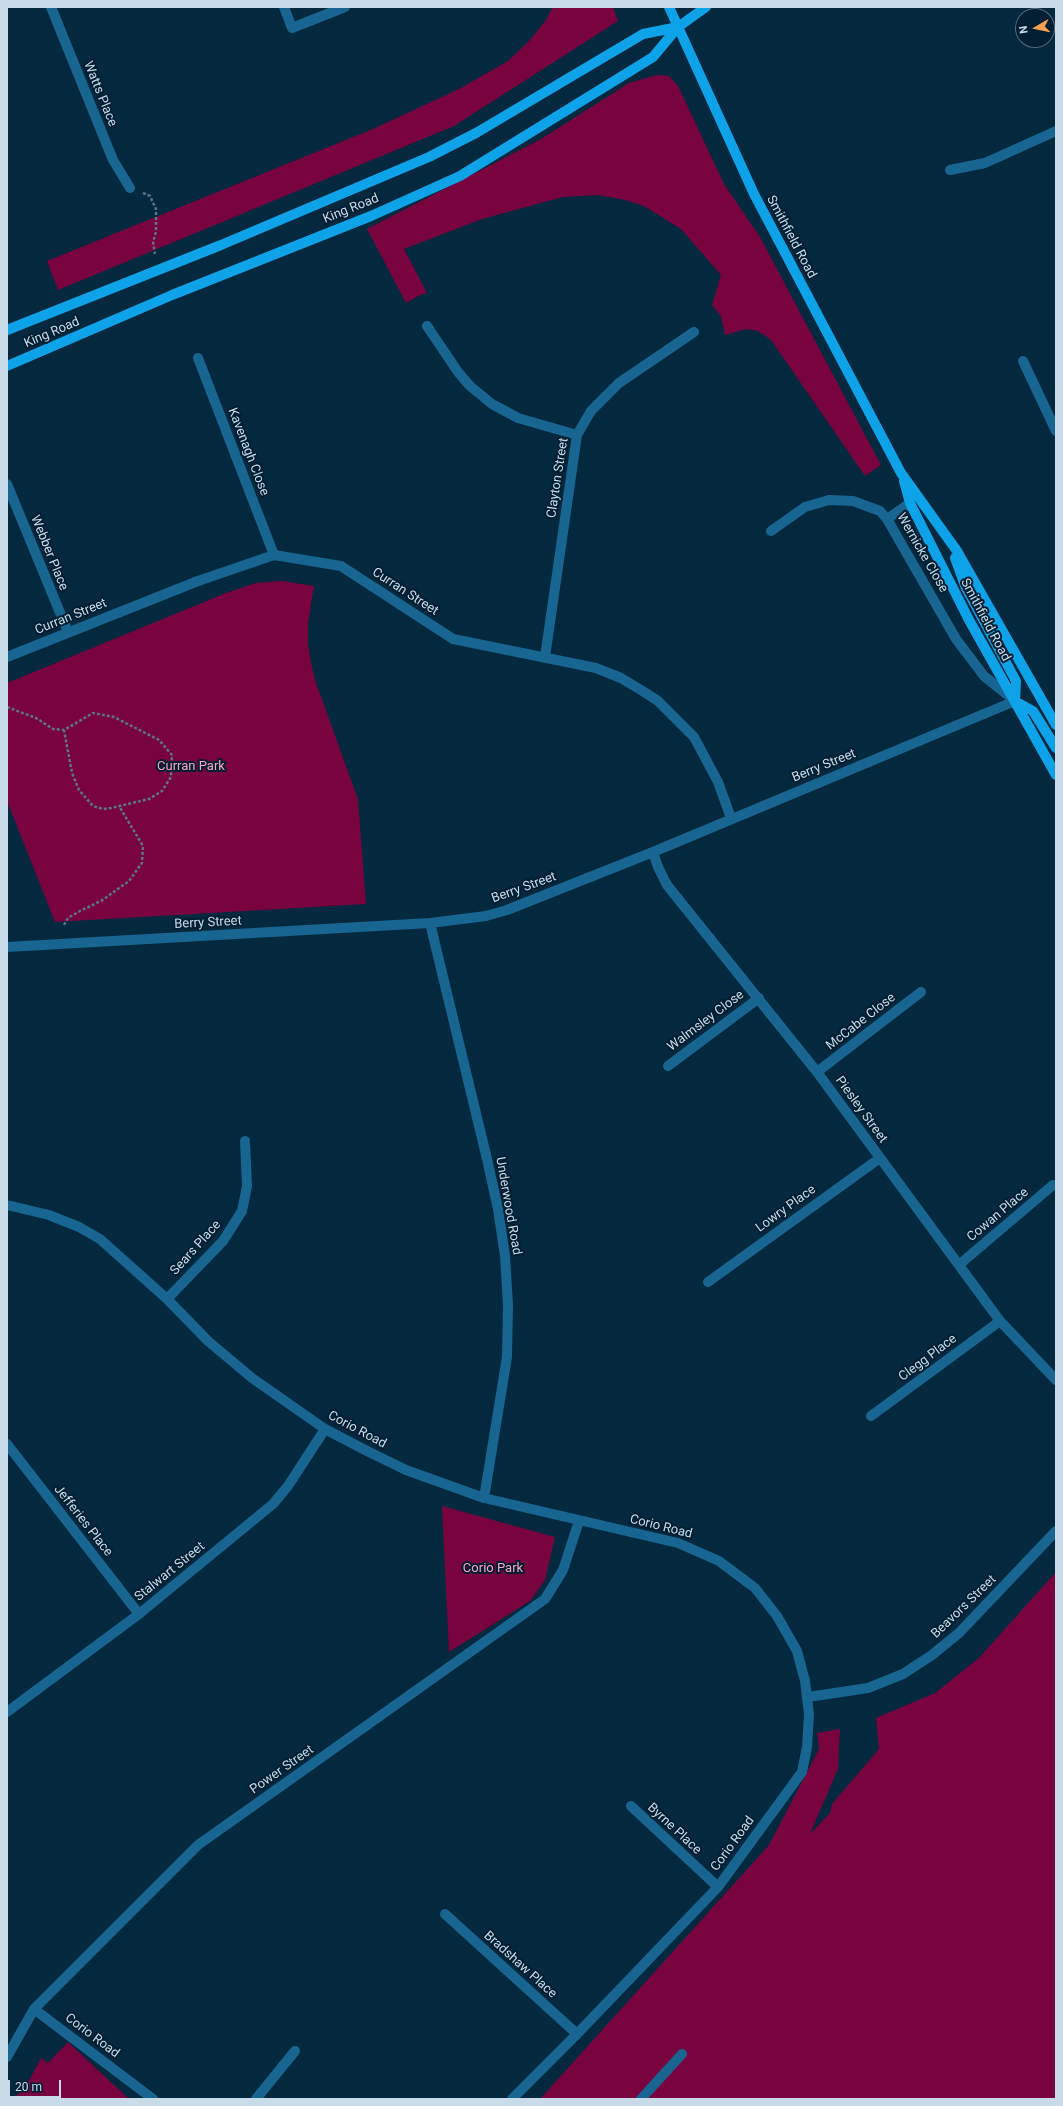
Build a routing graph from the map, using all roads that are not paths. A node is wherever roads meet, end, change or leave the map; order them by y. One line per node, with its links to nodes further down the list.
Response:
1 (51, 7): 9 (street, Watts Place)
2 (284, 7): 3 (street)
3 (345, 7)
4 (669, 7): 6 (main road, Smithfield Road)
5 (706, 7): 6 (main road, King Road)
6 (678, 27): 11 (main road, King Road); 15 (main road, King Road); 18 (main road, Smithfield Road)
7 (1056, 131): 8 (street)
8 (950, 170)
9 (130, 188)
10 (428, 326): 17 (street)
11 (7, 330)
12 (694, 332): 17 (street, Clayton Street)
13 (198, 358): 24 (street, Kavenagh Close)
14 (1023, 361): 16 (street)
15 (7, 366)
16 (1056, 431)
17 (577, 435): 27 (street, Clayton Street)
18 (901, 473): 20 (main road, Smithfield Road); 23 (main road, Smithfield Road)
19 (7, 484): 25 (street, Webber Place)
20 (910, 503): 21 (street); 28 (main road, Smithfield Road)
21 (888, 519): 22 (street, Wernicke Close); 28 (street, Wernicke Close)
22 (771, 531)
23 (949, 539): 28 (main road); 29 (main road, Smithfield Road)
24 (274, 555): 25 (street, Curran Street); 27 (street, Curran Street)
25 (68, 632): 26 (street, Curran Street)
26 (7, 657)
27 (545, 657): 32 (street, Curran Street)
28 (1015, 701): 30 (main road); 31 (main road, Smithfield Road); 32 (street, Berry Street)
29 (1056, 725)
30 (1056, 748)
31 (1056, 775)
32 (731, 818): 33 (street, Berry Street)
33 (653, 852): 34 (street, Berry Street); 37 (street, Piesley Street)
34 (430, 923): 35 (street, Berry Street); 52 (street, Underwood Road)
35 (7, 947)
36 (921, 992): 39 (street, McCabe Close)
37 (759, 998): 38 (street, Walmsley Close); 39 (street, Piesley Street)
38 (668, 1066)
39 (817, 1072): 41 (street, Piesley Street)
40 (244, 1142): 46 (street, Sears Place)
41 (880, 1158): 44 (street, Piesley Street); 45 (street, Lowry Place)
42 (1053, 1185): 44 (street, Cowan Place)
43 (7, 1204): 46 (street, Corio Road)
44 (960, 1264): 47 (street, Piesley Street)
45 (708, 1282)
46 (167, 1299): 50 (street, Corio Road)
47 (1000, 1321): 48 (street, Piesley Street); 49 (street, Clegg Place)
48 (1056, 1380)
49 (872, 1416)
50 (325, 1429): 52 (street, Corio Road); 55 (street, Stalwart Street)
51 (7, 1444): 55 (street, Jefferies Place)
52 (484, 1498): 53 (street, Corio Road)
53 (579, 1521): 56 (street, Corio Road); 61 (street, Power Street)
54 (1056, 1531): 56 (street, Beavors Street)
55 (139, 1614): 57 (street, Stalwart Street)
56 (808, 1697): 59 (street, Corio Road)
57 (7, 1712)
58 (631, 1806): 59 (street, Byrne Place)
59 (718, 1887): 62 (street, Corio Road)
60 (445, 1914): 62 (street, Bradshaw Place)
61 (34, 2009): 65 (street, Power Street); 66 (street, Corio Road)
62 (577, 2034): 68 (street, Corio Road)
63 (295, 2051): 67 (street)
64 (682, 2054): 69 (street)
65 (7, 2057)
66 (153, 2099)
67 (256, 2099)
68 (512, 2099)
69 (641, 2099)

